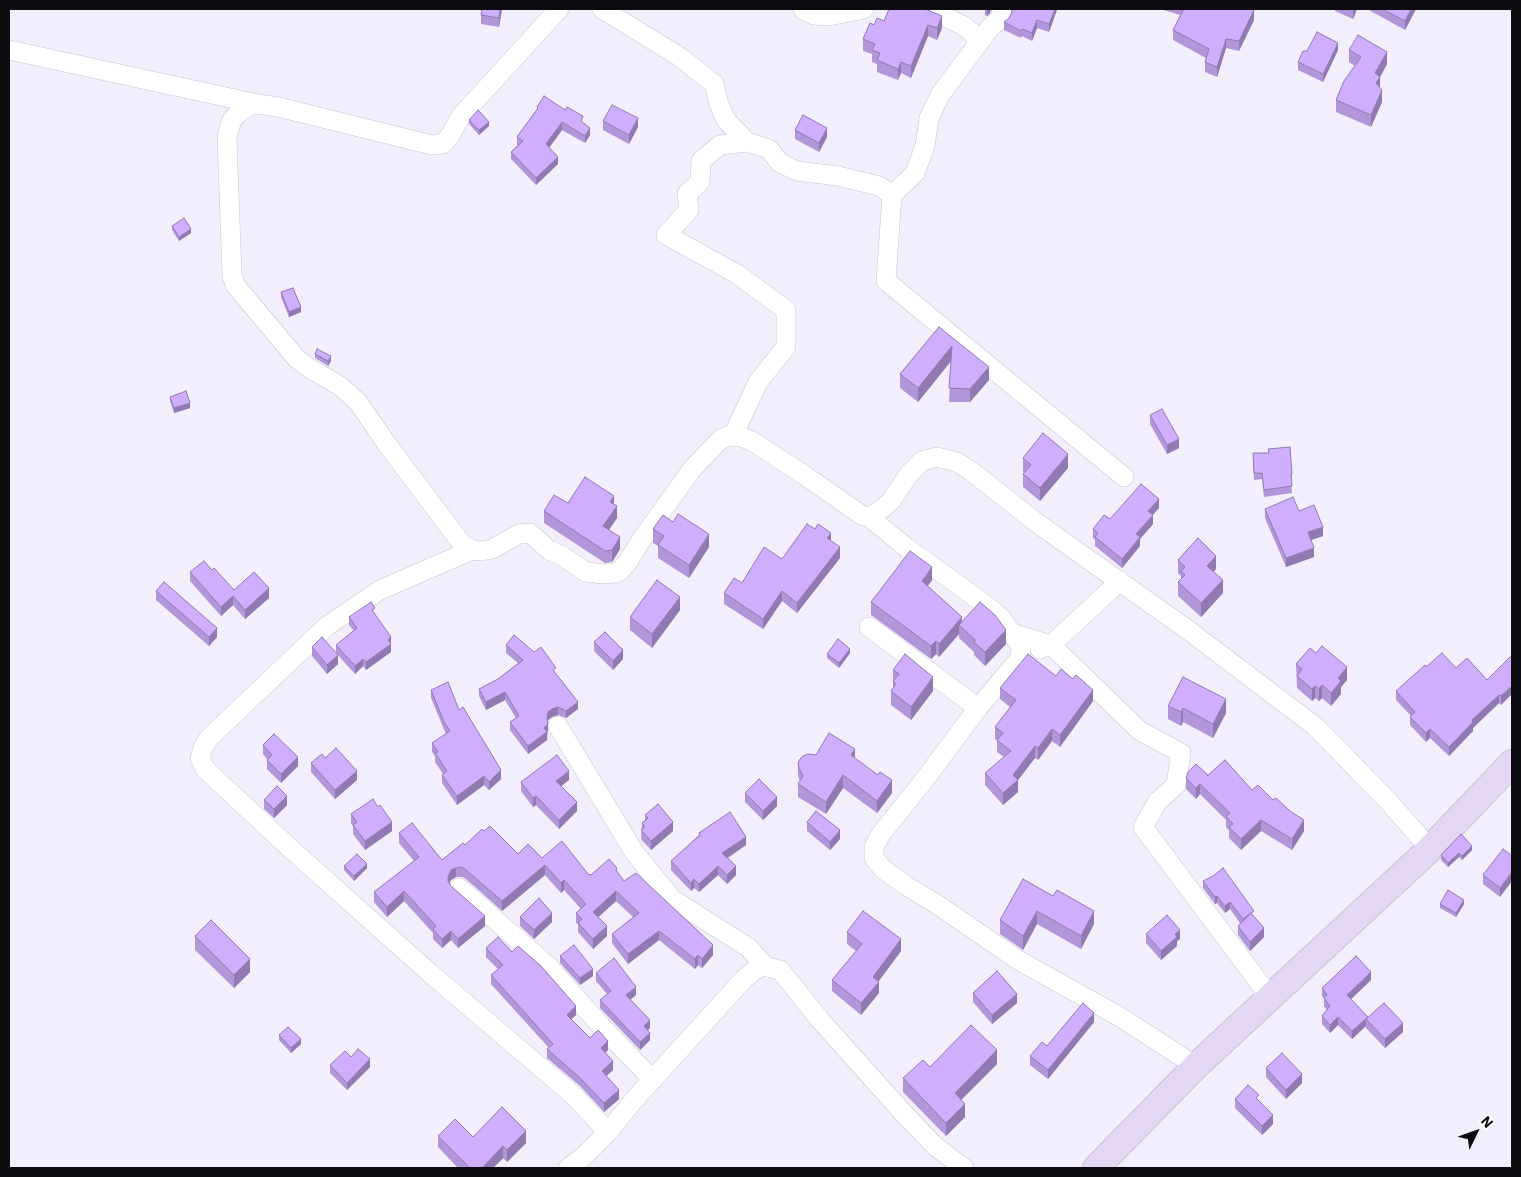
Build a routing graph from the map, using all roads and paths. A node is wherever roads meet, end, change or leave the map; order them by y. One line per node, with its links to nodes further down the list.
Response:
1 (559, 9): 9 (street)
2 (602, 9): 10 (street)
3 (803, 9): 4 (street)
4 (864, 9)
5 (929, 9): 7 (street)
6 (1002, 9): 7 (street)
7 (980, 40): 11 (street)
8 (9, 50): 9 (street)
9 (258, 104): 15 (street)
10 (747, 142): 11 (street); 12 (street)
11 (892, 196): 13 (street)
12 (733, 436): 14 (street); 15 (street)
13 (1124, 477)
14 (869, 517): 16 (street); 18 (street)
15 (472, 550): 30 (street)
16 (1120, 582): 19 (street); 24 (street)
17 (869, 627): 21 (street)
18 (1012, 633): 19 (street); 20 (street)
19 (1051, 645): 20 (street); 27 (street)
20 (1020, 658): 21 (street)
21 (978, 708): 28 (street)
22 (558, 726): 26 (street)
23 (1512, 764): 24 (street)
24 (1430, 849): 27 (street)
25 (460, 888): 29 (street)
26 (765, 966): 29 (street); 32 (street)
27 (1270, 997): 28 (street)
28 (1196, 1066): 33 (street)
29 (653, 1080): 30 (street)
30 (608, 1132): 31 (street)
31 (568, 1168)
32 (964, 1168)
33 (1096, 1168)

